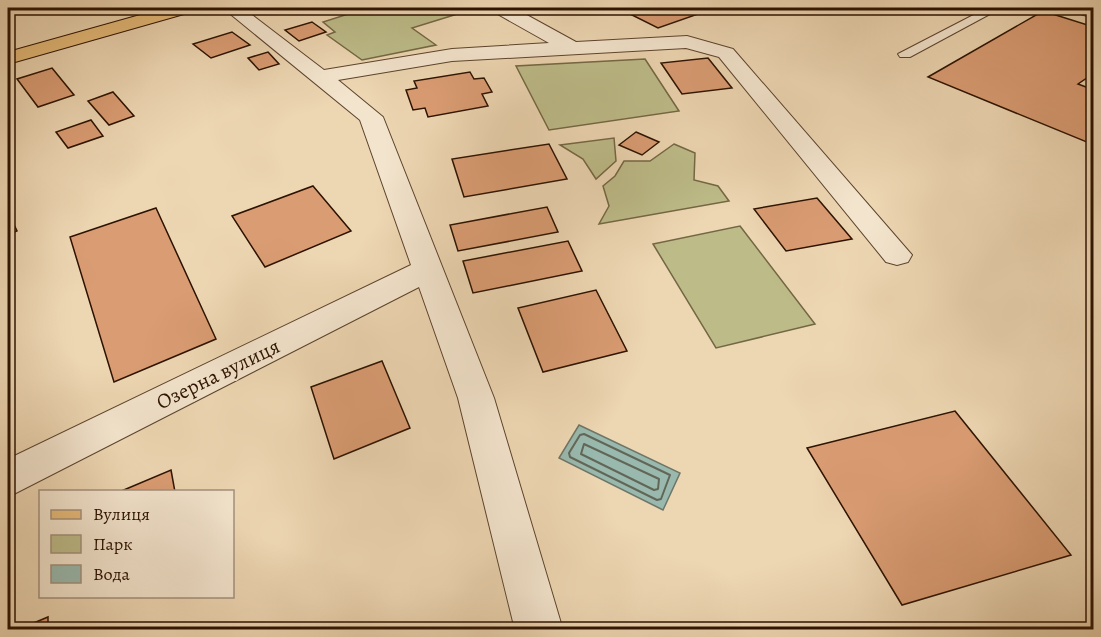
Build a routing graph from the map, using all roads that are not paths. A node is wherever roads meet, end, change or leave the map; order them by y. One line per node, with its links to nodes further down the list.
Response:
1 (184, 8): 9 (main road)
2 (232, 8): 10 (street)
3 (501, 8): 7 (street)
4 (995, 8): 8 (lane)
5 (1074, 8): 6 (lane)
6 (1094, 14)
7 (572, 48): 10 (street); 11 (street)
8 (905, 54)
9 (8, 58)
10 (320, 77): 12 (street)
11 (897, 255)
12 (429, 269): 13 (street, Озерна вулиця); 14 (street)
13 (8, 479)
14 (539, 630)

